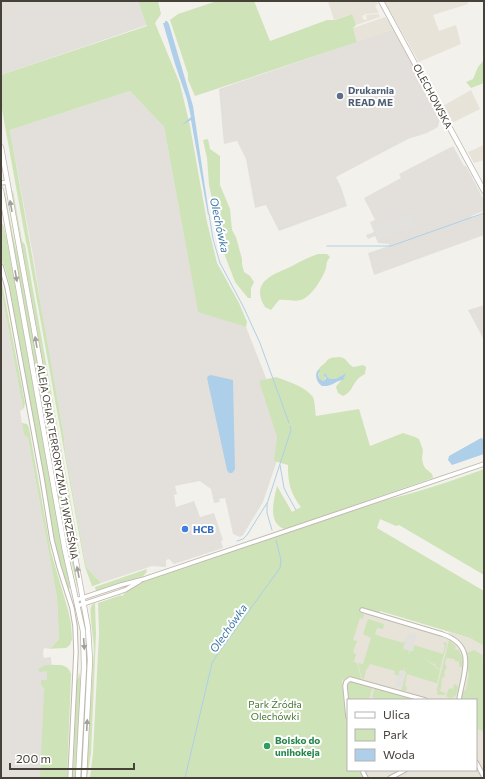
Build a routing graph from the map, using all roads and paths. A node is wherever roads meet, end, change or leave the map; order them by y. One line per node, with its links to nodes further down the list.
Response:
1 (380, 1): 6 (street, OLECHOWSKA)
2 (1, 147): 3 (street, ALEJA OFIAR TERRORYZMU 11 WRZEŚNIA)
3 (5, 179): 4 (street); 10 (street, ALEJA OFIAR TERRORYZMU 11 WRZEŚNIA, one-way to 3)
4 (1, 183)
5 (1, 190): 11 (street, ALEJA OFIAR TERRORYZMU 11 WRZEŚNIA, one-way to 11)
6 (484, 191)
7 (1, 266): 21 (street)
8 (484, 464): 9 (street)
9 (144, 579): 10 (street); 12 (street)
10 (83, 598): 11 (street); 12 (street, ALEJA OFIAR TERRORYZMU 11 WRZEŚNIA)
11 (76, 600): 13 (street, ALEJA OFIAR TERRORYZMU 11 WRZEŚNIA)
12 (84, 604): 13 (street); 23 (street, ALEJA OFIAR TERRORYZMU 11 WRZEŚNIA, one-way to 12)
13 (78, 606): 22 (street, ALEJA OFIAR TERRORYZMU 11 WRZEŚNIA, one-way to 22)
14 (362, 610): 16 (street)
15 (421, 699): 17 (street)
16 (459, 699)
17 (347, 707)
18 (477, 764): 20 (street)
19 (403, 771): 24 (street)
20 (484, 777)
21 (70, 778)
22 (78, 778)
23 (84, 778)
24 (390, 778)

